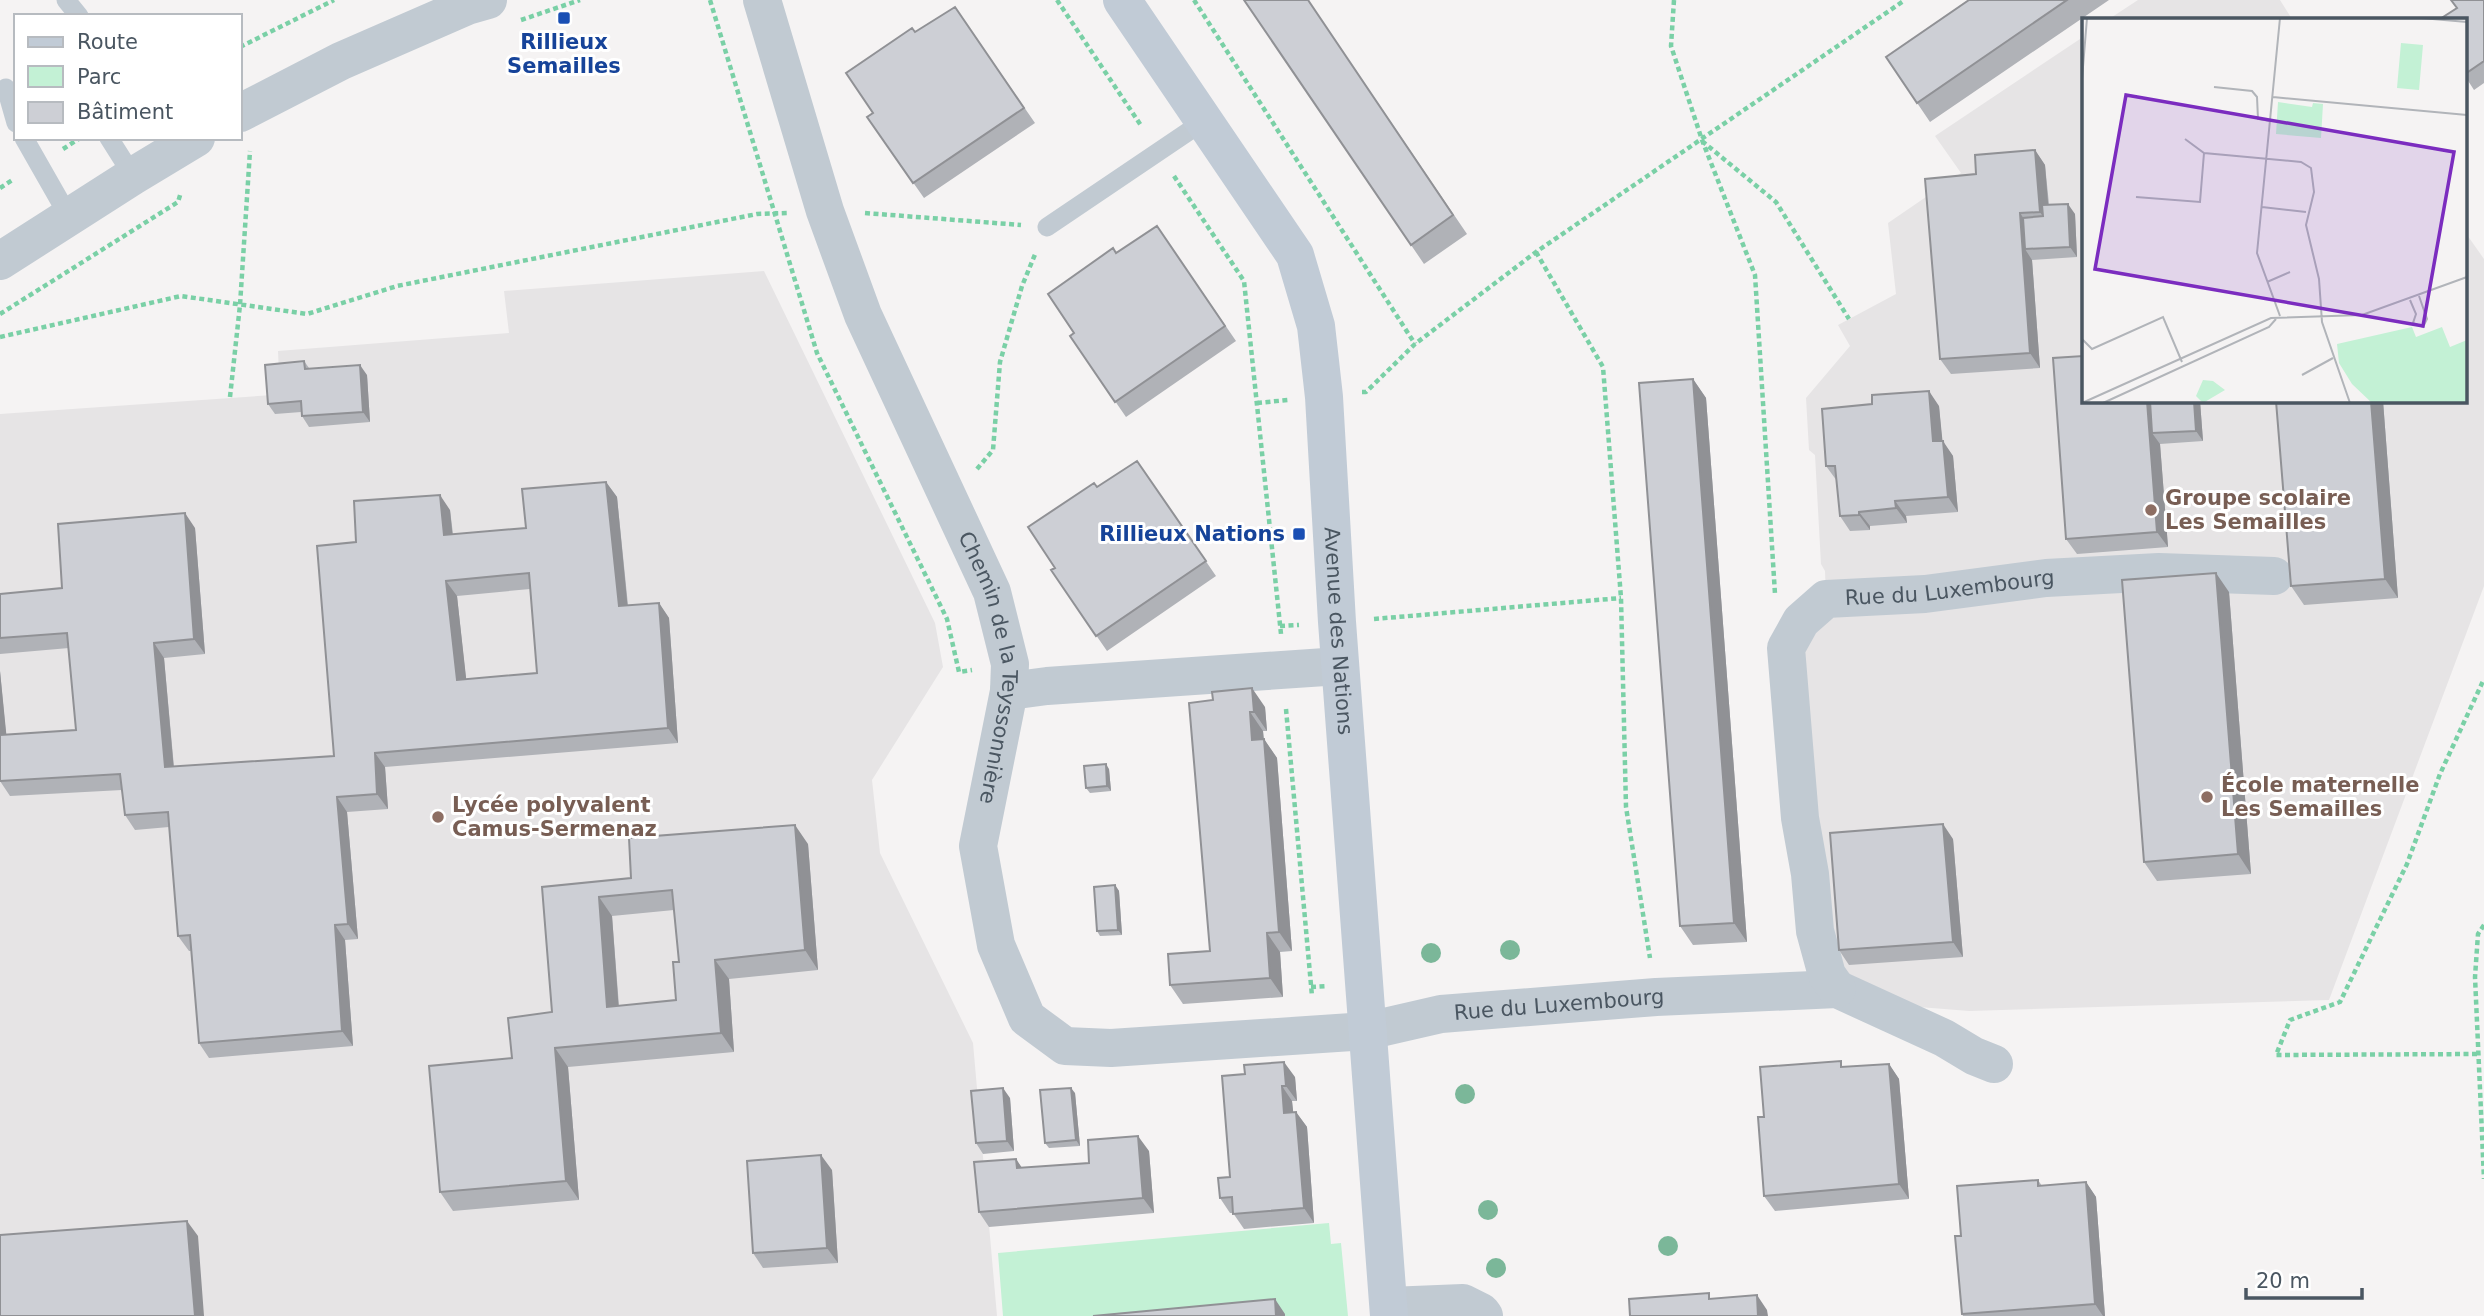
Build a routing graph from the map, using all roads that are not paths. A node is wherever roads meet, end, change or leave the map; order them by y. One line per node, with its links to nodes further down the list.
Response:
1 (66, 0): 5 (lane)
2 (488, 0): 9 (street)
3 (762, 0): 19 (street, Chemin de la Teyssonnière)
4 (1122, 0): 8 (street, Avenue des Nations)
5 (77, 14)
6 (7, 88): 7 (lane)
7 (14, 115)
8 (1204, 121): 15 (lane); 18 (street, Avenue des Nations)
9 (245, 127)
10 (25, 140): 14 (lane)
11 (110, 140): 13 (lane)
12 (194, 140): 13 (street)
13 (133, 176): 14 (street)
14 (69, 217): 16 (street)
15 (1047, 227)
16 (0, 261)
17 (2274, 576): 20 (street, Rue du Luxembourg)
18 (1340, 666): 19 (street); 21 (street, Avenue des Nations)
19 (1009, 691): 21 (street, Chemin de la Teyssonnière)
20 (1837, 989): 21 (street, Rue du Luxembourg); 22 (street, Rue du Luxembourg)
21 (1367, 1031): 23 (street, Avenue des Nations)
22 (1994, 1064)
23 (1389, 1311): 24 (street)
24 (1484, 1316)

